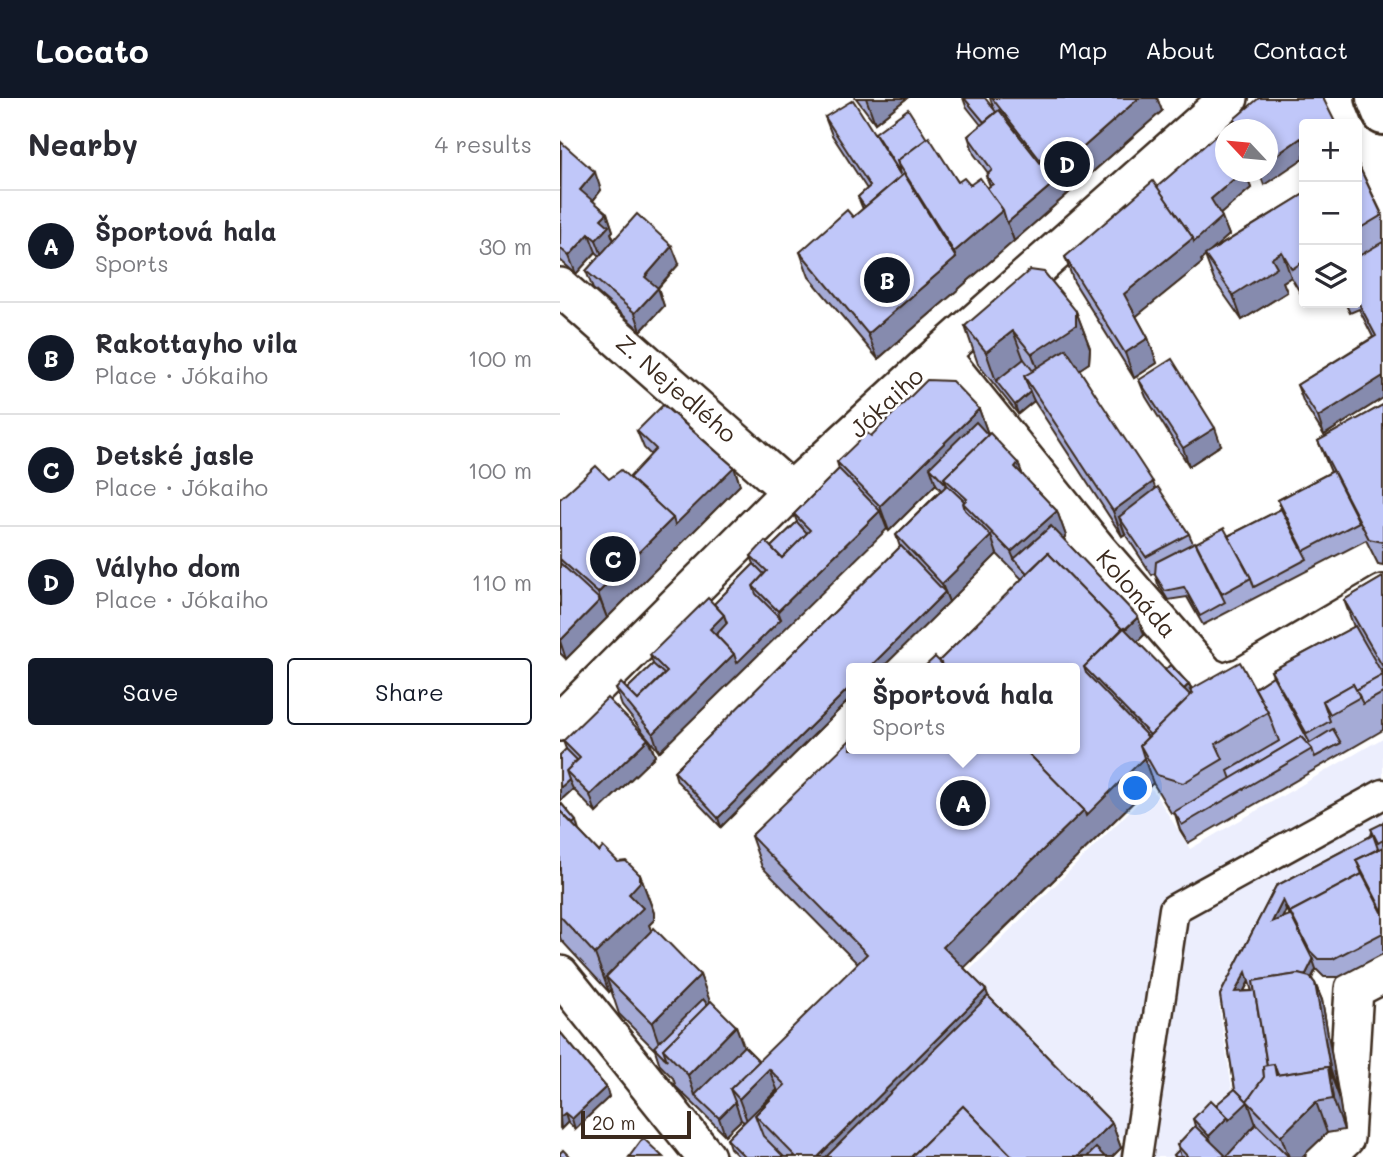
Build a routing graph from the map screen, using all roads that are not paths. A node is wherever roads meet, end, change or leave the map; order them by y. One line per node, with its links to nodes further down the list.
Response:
1 (1229, 98): 5 (street, Jókaiho)
2 (1376, 98): 3 (main road)
3 (1383, 115)
4 (560, 287): 6 (street, Z. Nejedlého)
5 (940, 354): 6 (street, Jókaiho); 7 (street, Kolonáda)
6 (791, 491): 8 (street, Jókaiho)
7 (1383, 594)
8 (560, 722)
9 (1383, 794): 13 (street)
10 (1383, 974): 14 (street)
11 (560, 975): 12 (street)
12 (706, 1157)
13 (1137, 1157)
14 (1325, 1157)

